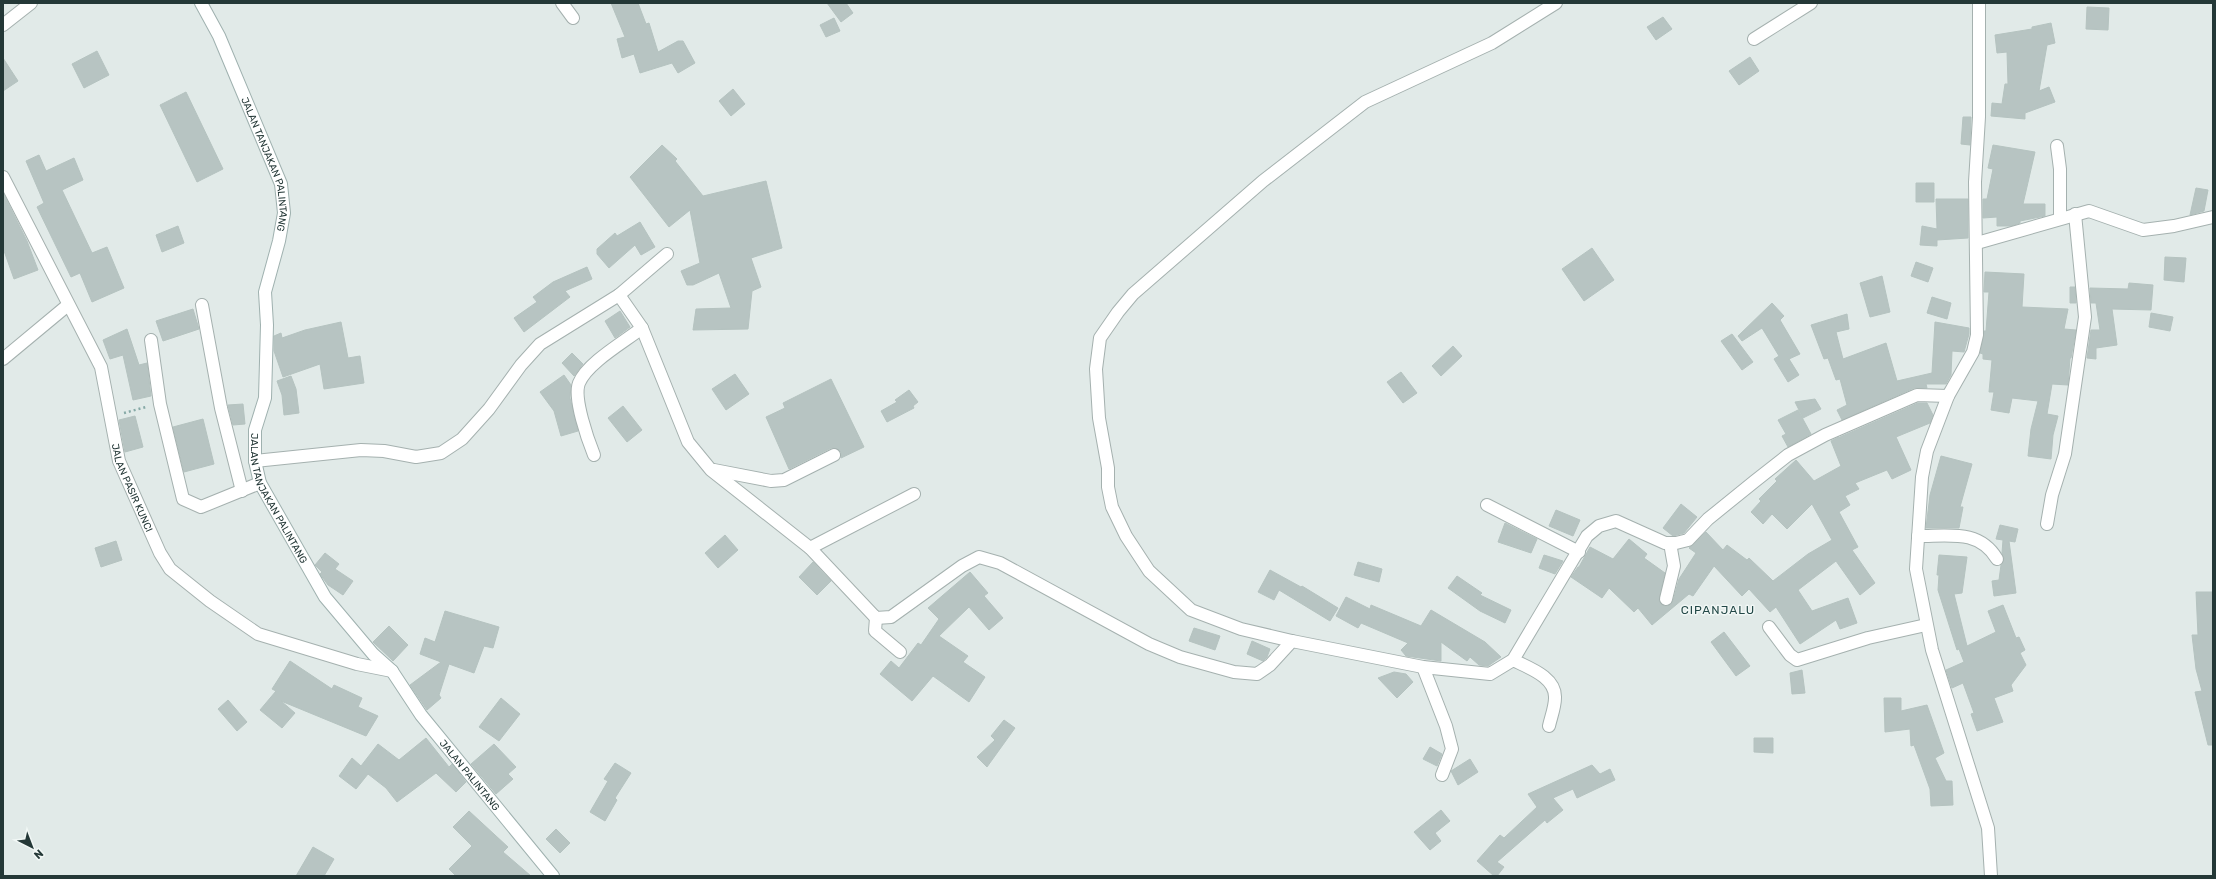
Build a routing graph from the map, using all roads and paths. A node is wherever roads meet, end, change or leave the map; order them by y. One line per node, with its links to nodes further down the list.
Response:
1 (31, 3): 8 (street)
2 (201, 3): 28 (street, JALAN TANJAKAN PALINTANG)
3 (562, 3): 7 (street)
4 (1556, 3): 44 (street)
5 (1811, 3): 9 (street)
6 (1979, 3): 15 (street)
7 (573, 18)
8 (3, 25)
9 (1754, 39)
10 (2057, 146): 14 (street)
11 (3, 177): 18 (street, JALAN PASIR KUNCI)
12 (2076, 214): 13 (street); 14 (street); 34 (street)
13 (2213, 217)
14 (2060, 218): 15 (street)
15 (1977, 243): 23 (street)
16 (667, 254): 17 (street)
17 (619, 295): 20 (street); 28 (street)
18 (68, 305): 22 (street); 25 (street, JALAN PASIR KUNCI)
19 (202, 305): 31 (street)
20 (642, 328): 26 (street); 29 (street)
21 (151, 340): 24 (street)
22 (3, 359)
23 (1948, 396): 35 (street); 36 (street)
24 (160, 404): 25 (path); 31 (street)
25 (109, 417): 48 (street, JALAN PASIR KUNCI)
26 (594, 455)
27 (834, 455): 29 (street)
28 (255, 461): 30 (street, JALAN TANJAKAN PALINTANG)
29 (711, 470): 37 (street)
30 (260, 484): 31 (street); 48 (street, JALAN TANJAKAN PALINTANG)
31 (242, 491)
32 (914, 494): 37 (street)
33 (1486, 505): 38 (street)
34 (2046, 524)
35 (1918, 536): 39 (street); 42 (street)
36 (1670, 543): 38 (street); 40 (street)
37 (810, 548): 41 (street)
38 (1580, 552): 46 (street)
39 (1998, 559)
40 (1666, 599)
41 (876, 618): 44 (street); 45 (street)
42 (1926, 625): 43 (street); 51 (street)
43 (1769, 627)
44 (1292, 641): 47 (street)
45 (900, 652)
46 (1514, 660): 47 (street); 49 (street)
47 (1423, 667): 50 (street)
48 (392, 671): 52 (street, JALAN PALINTANG)
49 (1549, 726)
50 (1442, 775)
51 (1987, 874)
52 (553, 876)

